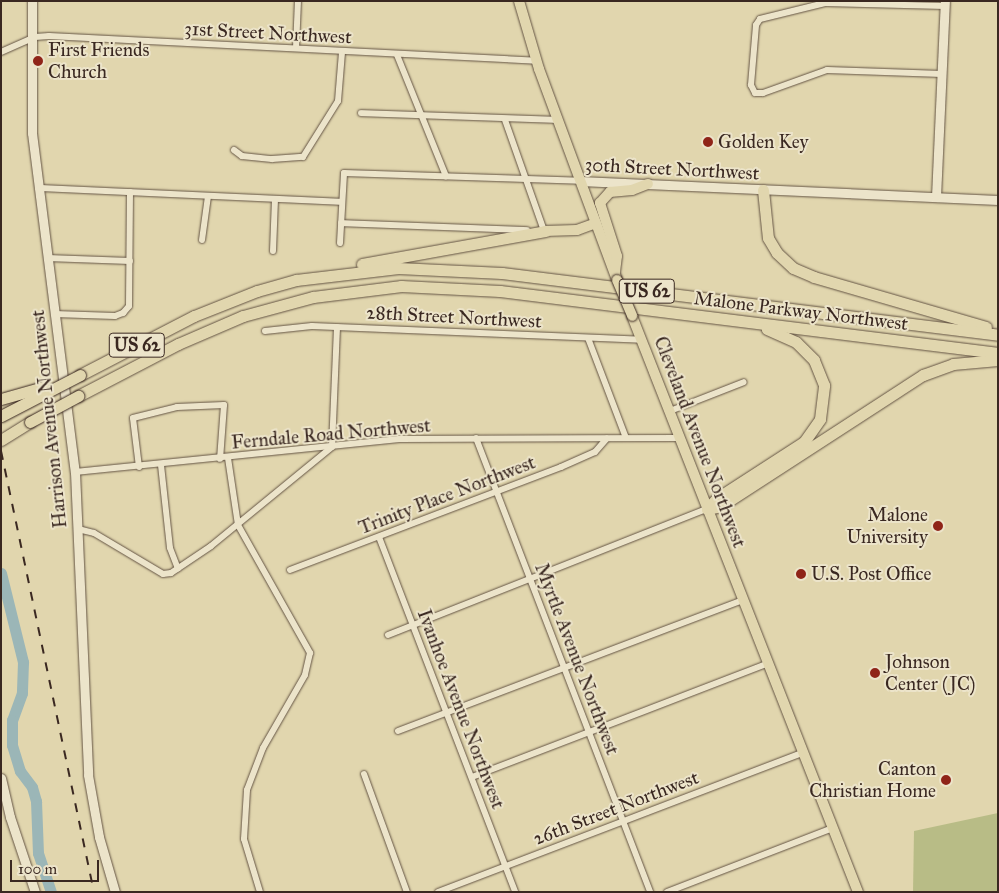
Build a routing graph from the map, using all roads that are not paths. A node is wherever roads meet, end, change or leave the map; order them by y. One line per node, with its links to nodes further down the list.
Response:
1 (32, 1): 5 (street, Harrison Avenue Northwest)
2 (298, 1): 6 (street)
3 (519, 1): 10 (main road, Cleveland Avenue Northwest)
4 (945, 4): 11 (street); 11 (street)
5 (30, 39): 6 (street, 31st Street Northwest); 7 (street, 31st Street Northwest); 21 (street, Harrison Avenue Northwest)
6 (296, 48): 8 (street, 31st Street Northwest)
7 (1, 52)
8 (342, 52): 9 (street, 31st Street Northwest); 16 (street)
9 (397, 55): 10 (street, 31st Street Northwest); 13 (street)
10 (536, 61): 15 (main road, Cleveland Avenue Northwest)
11 (942, 74): 25 (street)
12 (361, 113): 13 (street)
13 (421, 116): 14 (street); 17 (street)
14 (505, 120): 15 (street); 18 (street)
15 (557, 120): 19 (main road, Cleveland Avenue Northwest)
16 (234, 150)
17 (446, 176): 18 (street, 30th Street Northwest); 28 (street, 30th Street Northwest)
18 (526, 179): 19 (street, 30th Street Northwest); 31 (street)
19 (580, 181): 20 (street, 30th Street Northwest); 30 (main road, Cleveland Avenue Northwest)
20 (648, 184): 22 (street, 30th Street Northwest); 37 (main road)
21 (38, 188): 23 (street); 35 (street, Harrison Avenue Northwest)
22 (763, 190): 25 (street, 30th Street Northwest); 42 (highway)
23 (130, 192): 24 (street); 36 (street)
24 (208, 196): 26 (street); 32 (street)
25 (936, 197): 27 (street, 30th Street Northwest)
26 (275, 199): 28 (street); 34 (street)
27 (998, 200)
28 (342, 202): 29 (street)
29 (341, 223): 31 (street); 33 (street)
30 (596, 223): 31 (main road); 37 (main road, Cleveland Avenue Northwest)
31 (545, 231): 38 (highway)
32 (202, 240)
33 (340, 244)
34 (274, 251)
35 (47, 258): 36 (street); 39 (street, Harrison Avenue Northwest)
36 (130, 261): 39 (street)
37 (616, 276): 46 (main road, Cleveland Avenue Northwest, bridge)
38 (296, 280): 44 (highway, Malone Parkway Northwest / US 62); 49 (highway, Malone Parkway Northwest / US 62)
39 (54, 314): 66 (street, Harrison Avenue Northwest)
40 (740, 321): 47 (highway, Malone Parkway Northwest / US 62); 54 (highway, Malone Parkway Northwest / US 62, bridge); 68 (highway)
41 (337, 326): 43 (street, 28th Street Northwest); 45 (street, 28th Street Northwest); 61 (street)
42 (998, 329)
43 (265, 331)
44 (998, 335)
45 (588, 338): 46 (street, 28th Street Northwest); 58 (street)
46 (642, 340): 52 (main road, Cleveland Avenue Northwest)
47 (998, 353)
48 (998, 360): 68 (highway)
49 (78, 372): 51 (highway, bridge); 53 (highway, bridge)
50 (744, 382): 52 (street)
51 (1, 399)
52 (670, 412): 59 (main road, Cleveland Avenue Northwest)
53 (1, 416)
54 (30, 422): 55 (highway); 60 (highway)
55 (1, 435)
56 (476, 438): 57 (street, Ferndale Road Northwest); 61 (street, Ferndale Road Northwest); 67 (street, Myrtle Avenue Northwest)
57 (607, 438): 58 (street, Ferndale Road Northwest); 67 (street, Trinity Place Northwest)
58 (626, 438): 59 (street, Ferndale Road Northwest)
59 (680, 438): 68 (main road, Cleveland Avenue Northwest)
60 (1, 440)
61 (332, 448): 62 (street, Ferndale Road Northwest); 69 (street)
62 (228, 458): 63 (street, Ferndale Road Northwest); 69 (street)
63 (220, 459): 64 (street, Ferndale Road Northwest); 65 (street)
64 (161, 465): 65 (street, Ferndale Road Northwest); 72 (street)
65 (139, 467): 66 (street, Ferndale Road Northwest)
66 (75, 472): 70 (street, Harrison Avenue Northwest)
67 (496, 492): 71 (street, Trinity Place Northwest); 74 (street, Myrtle Avenue Northwest)
68 (708, 509): 74 (street); 75 (main road, Cleveland Avenue Northwest)
69 (238, 525): 72 (street); 92 (street)
70 (78, 529): 72 (street); 91 (street, Harrison Avenue Northwest)
71 (379, 538): 73 (street, Trinity Place Northwest); 76 (street, Ivanhoe Avenue Northwest)
72 (178, 569)
73 (290, 570)
74 (530, 580): 76 (street); 79 (street, Myrtle Avenue Northwest)
75 (743, 600): 78 (main road, Cleveland Avenue Northwest); 79 (street)
76 (413, 625): 77 (street); 80 (street, Ivanhoe Avenue Northwest)
77 (388, 635)
78 (769, 663): 82 (street); 83 (main road, Cleveland Avenue Northwest)
79 (564, 668): 80 (street); 82 (street, Myrtle Avenue Northwest)
80 (446, 713): 81 (street); 85 (street, Ivanhoe Avenue Northwest)
81 (398, 731)
82 (589, 732): 85 (street); 87 (street, Myrtle Avenue Northwest)
83 (804, 752): 87 (street, 26th Street Northwest); 88 (main road, Cleveland Avenue Northwest)
84 (364, 774): 93 (street)
85 (472, 777): 89 (street, Ivanhoe Avenue Northwest)
86 (1, 778): 90 (street)
87 (623, 821): 89 (street, 26th Street Northwest); 96 (street, Myrtle Avenue Northwest)
88 (833, 828): 97 (street); 98 (main road, Cleveland Avenue Northwest)
89 (506, 866): 94 (street, 26th Street Northwest); 95 (street, Ivanhoe Avenue Northwest)
90 (35, 892)
91 (115, 892)
92 (260, 892)
93 (407, 892)
94 (438, 892)
95 (515, 892)
96 (650, 892)
97 (667, 892)
98 (858, 892)

